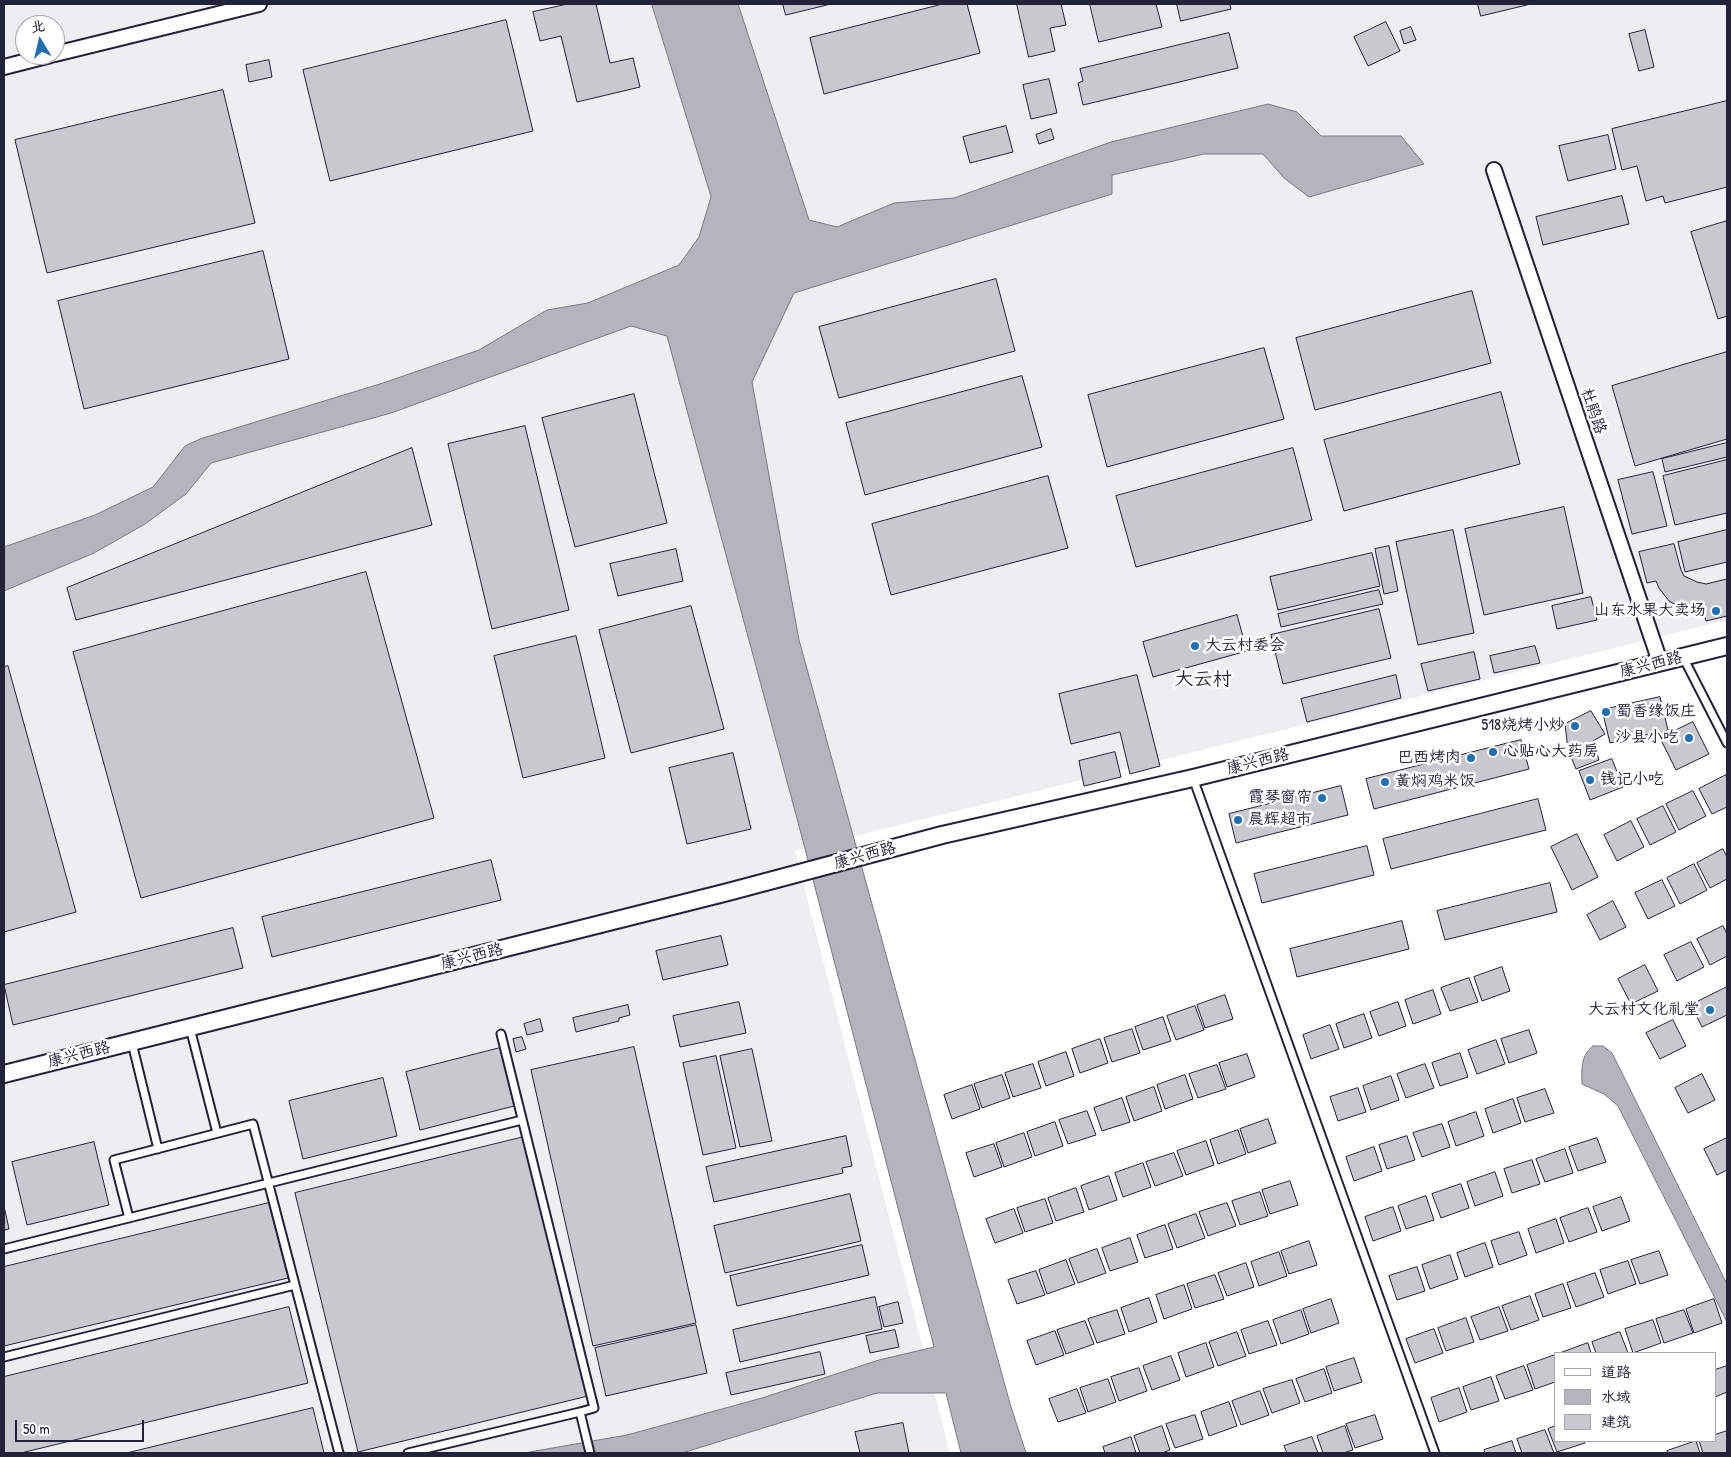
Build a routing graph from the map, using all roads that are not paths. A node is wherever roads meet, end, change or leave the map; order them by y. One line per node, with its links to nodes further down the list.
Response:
1 (259, 4): 2 (street)
2 (65, 52)
3 (1494, 170): 6 (street, 杜鹃路)
4 (1727, 646): 5 (street, 康兴西路)
5 (1683, 657): 6 (street, 康兴西路); 7 (lane)
6 (1660, 662): 8 (street, 康兴西路)
7 (1727, 743)
8 (1193, 778): 9 (street, 康兴西路); 25 (lane)
9 (190, 1028): 11 (street, 康兴西路); 14 (lane)
10 (501, 1034): 13 (lane)
11 (131, 1042): 12 (street, 康兴西路); 15 (lane)
12 (4, 1074)
13 (522, 1120): 16 (lane); 21 (lane)
14 (217, 1134): 15 (lane); 16 (lane)
15 (158, 1149): 17 (lane)
16 (269, 1183): 17 (lane); 19 (lane)
17 (129, 1218): 18 (lane)
18 (4, 1249)
19 (295, 1285): 20 (lane); 22 (lane)
20 (4, 1357)
21 (580, 1412): 23 (lane); 24 (lane)
22 (338, 1453)
23 (408, 1453)
24 (590, 1453)
25 (1436, 1453)

